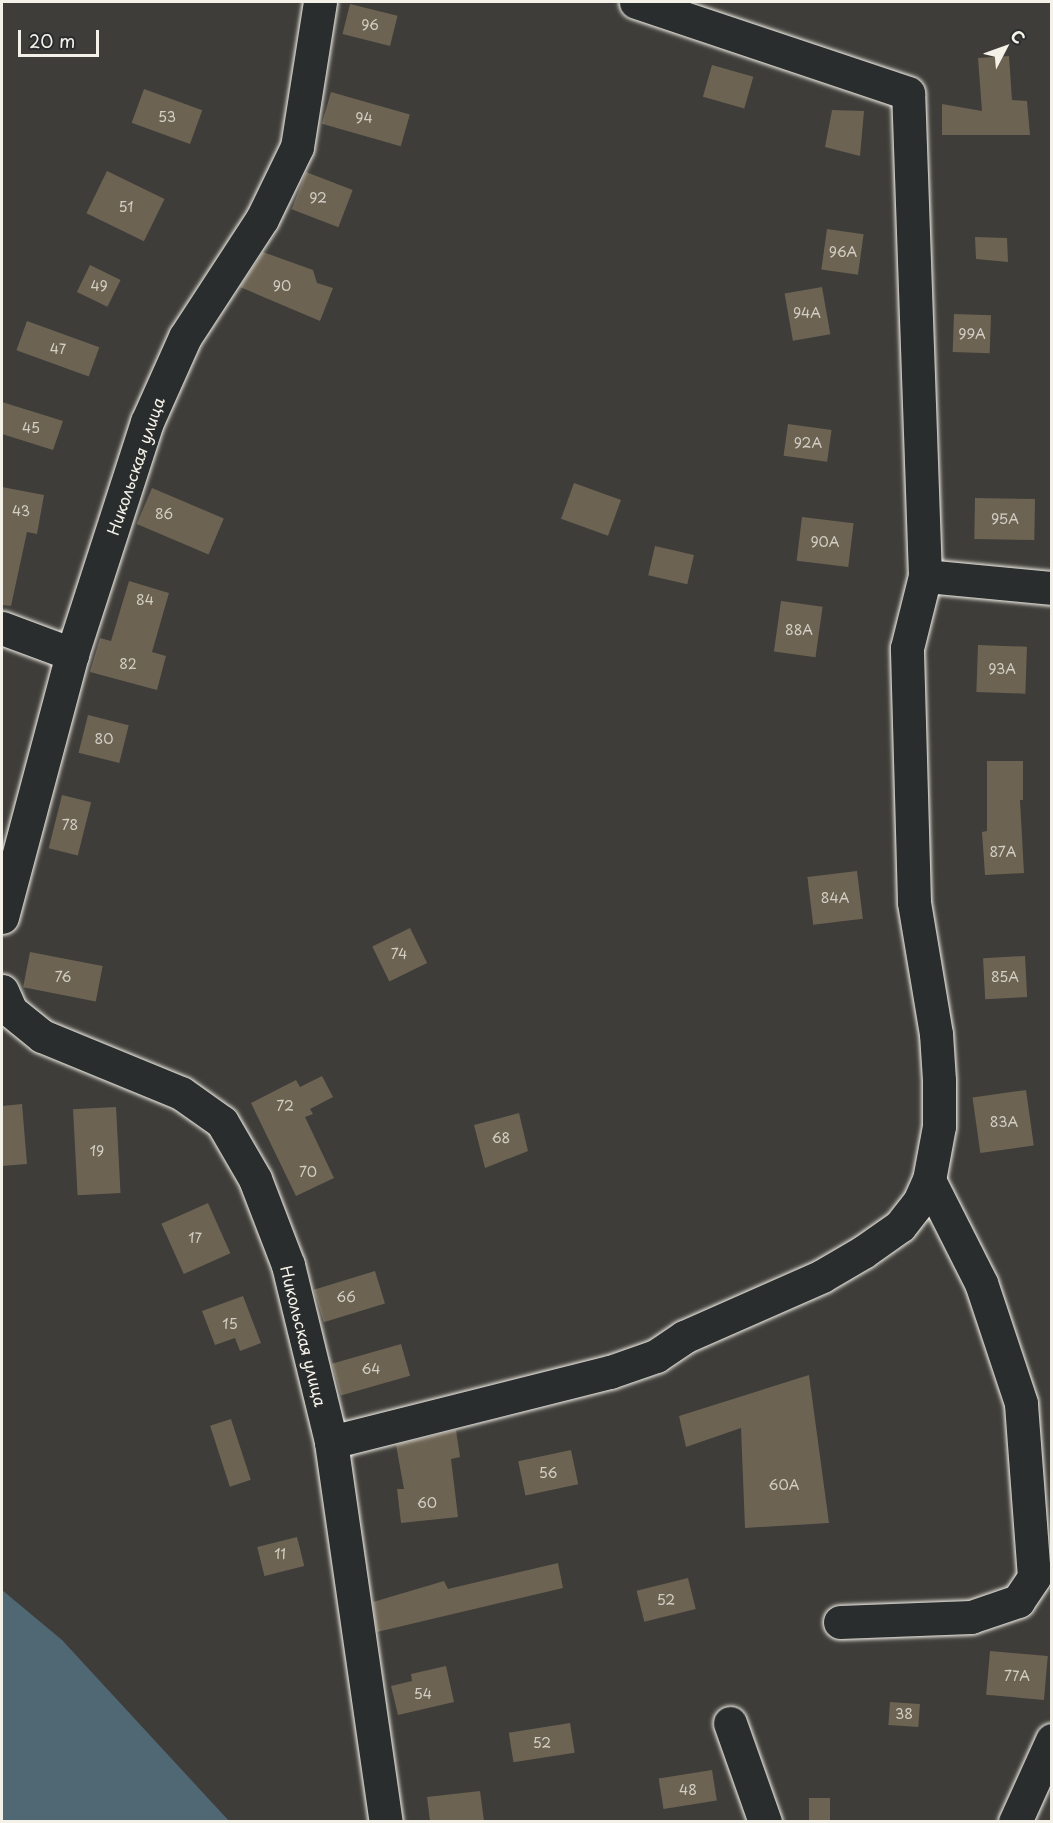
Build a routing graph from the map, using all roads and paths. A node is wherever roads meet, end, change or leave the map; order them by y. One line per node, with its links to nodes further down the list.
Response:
1 (320, 2): 6 (street, Никольская улица)
2 (636, 2): 3 (street)
3 (925, 576): 4 (street); 9 (street)
4 (1052, 588)
5 (2, 628): 6 (street)
6 (72, 654): 7 (street, Никольская улица)
7 (2, 917)
8 (5, 1008): 10 (street, Никольская улица)
9 (929, 1180): 10 (street); 11 (street)
10 (331, 1442): 14 (street, Никольская улица)
11 (840, 1622)
12 (730, 1723): 15 (street)
13 (1052, 1740): 16 (street)
14 (387, 1821)
15 (765, 1821)
16 (1015, 1821)

